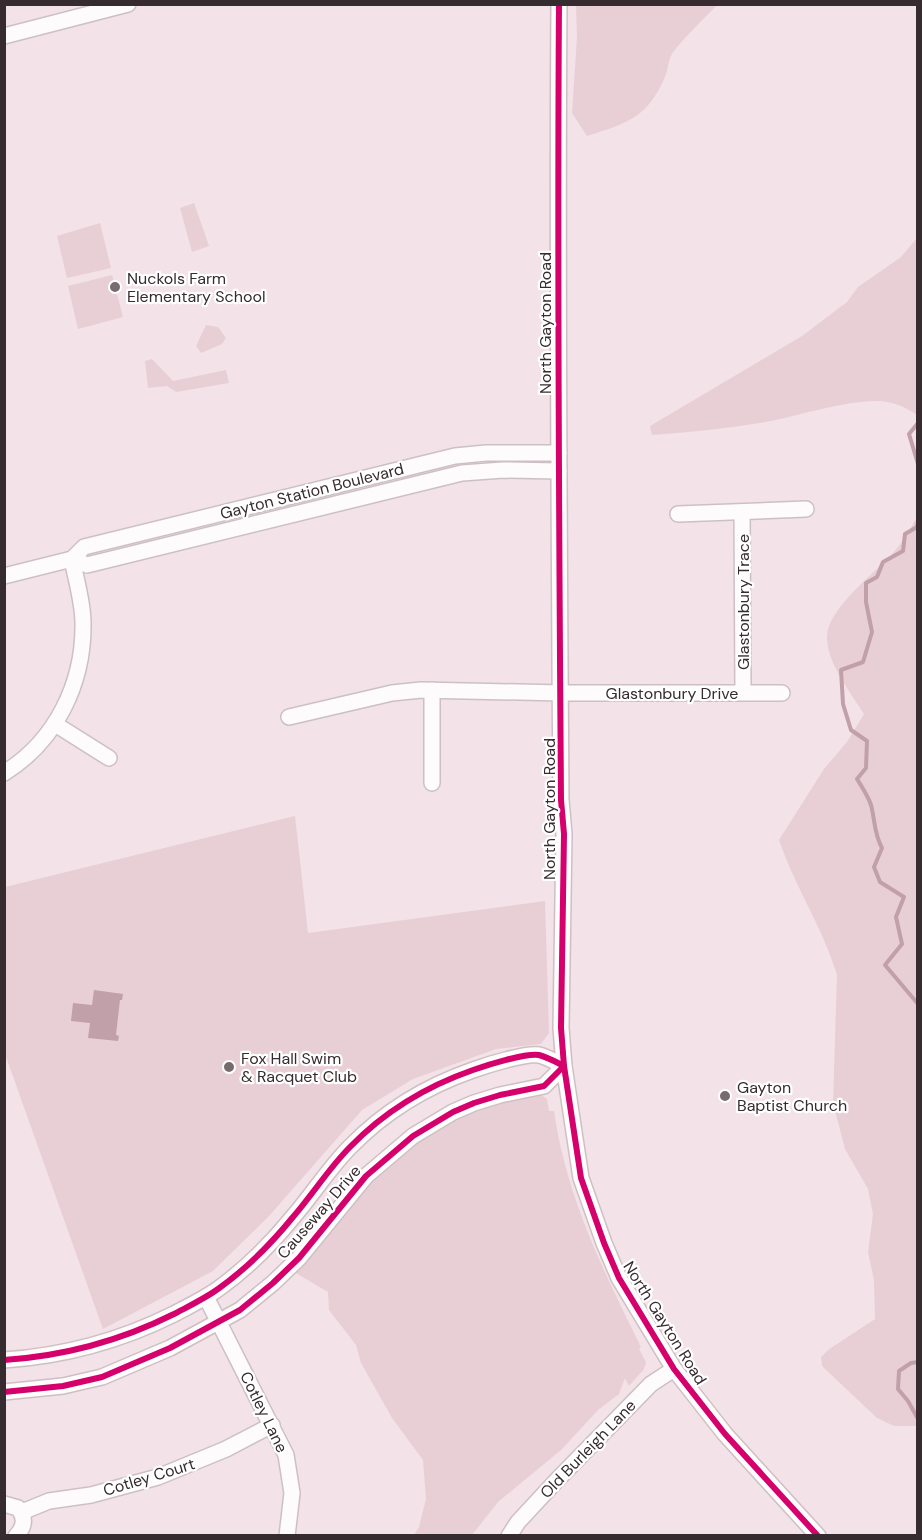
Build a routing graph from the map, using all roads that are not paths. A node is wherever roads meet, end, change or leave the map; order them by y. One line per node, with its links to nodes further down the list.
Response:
1 (128, 4): 3 (street)
2 (560, 4): 4 (street, North Gayton Road)
3 (4, 36)
4 (560, 453): 5 (street, North Gayton Road); 9 (street, Gayton Station Boulevard)
5 (559, 471): 9 (street, Gayton Station Boulevard); 13 (street, North Gayton Road)
6 (806, 508): 7 (street)
7 (742, 512): 8 (street); 12 (street, Glastonbury Trace)
8 (678, 514)
9 (72, 559): 10 (street, Gayton Station Boulevard); 16 (street)
10 (4, 576)
11 (432, 690): 13 (street, Glastonbury Drive); 15 (street, Glastonbury Drive); 19 (street)
12 (743, 692): 13 (street, Glastonbury Drive); 14 (street, Glastonbury Drive)
13 (562, 693): 20 (street, North Gayton Road)
14 (782, 693)
15 (289, 717)
16 (55, 724): 17 (street); 18 (street)
17 (109, 758)
18 (4, 773)
19 (432, 783)
20 (564, 1066): 21 (street, Causeway Drive); 22 (street, Causeway Drive); 24 (street, North Gayton Road)
21 (206, 1297): 22 (street, Cotley Lane); 23 (street, Causeway Drive)
22 (219, 1322): 25 (street, Causeway Drive); 26 (street, Cotley Lane)
23 (4, 1360)
24 (674, 1369): 31 (street, Old Burleigh Lane); 32 (street, North Gayton Road)
25 (4, 1392)
26 (272, 1425): 28 (street, Cotley Court); 30 (street, Cotley Lane)
27 (4, 1504): 28 (street)
28 (22, 1512): 29 (street)
29 (16, 1536)
30 (287, 1536)
31 (509, 1536)
32 (818, 1536)

